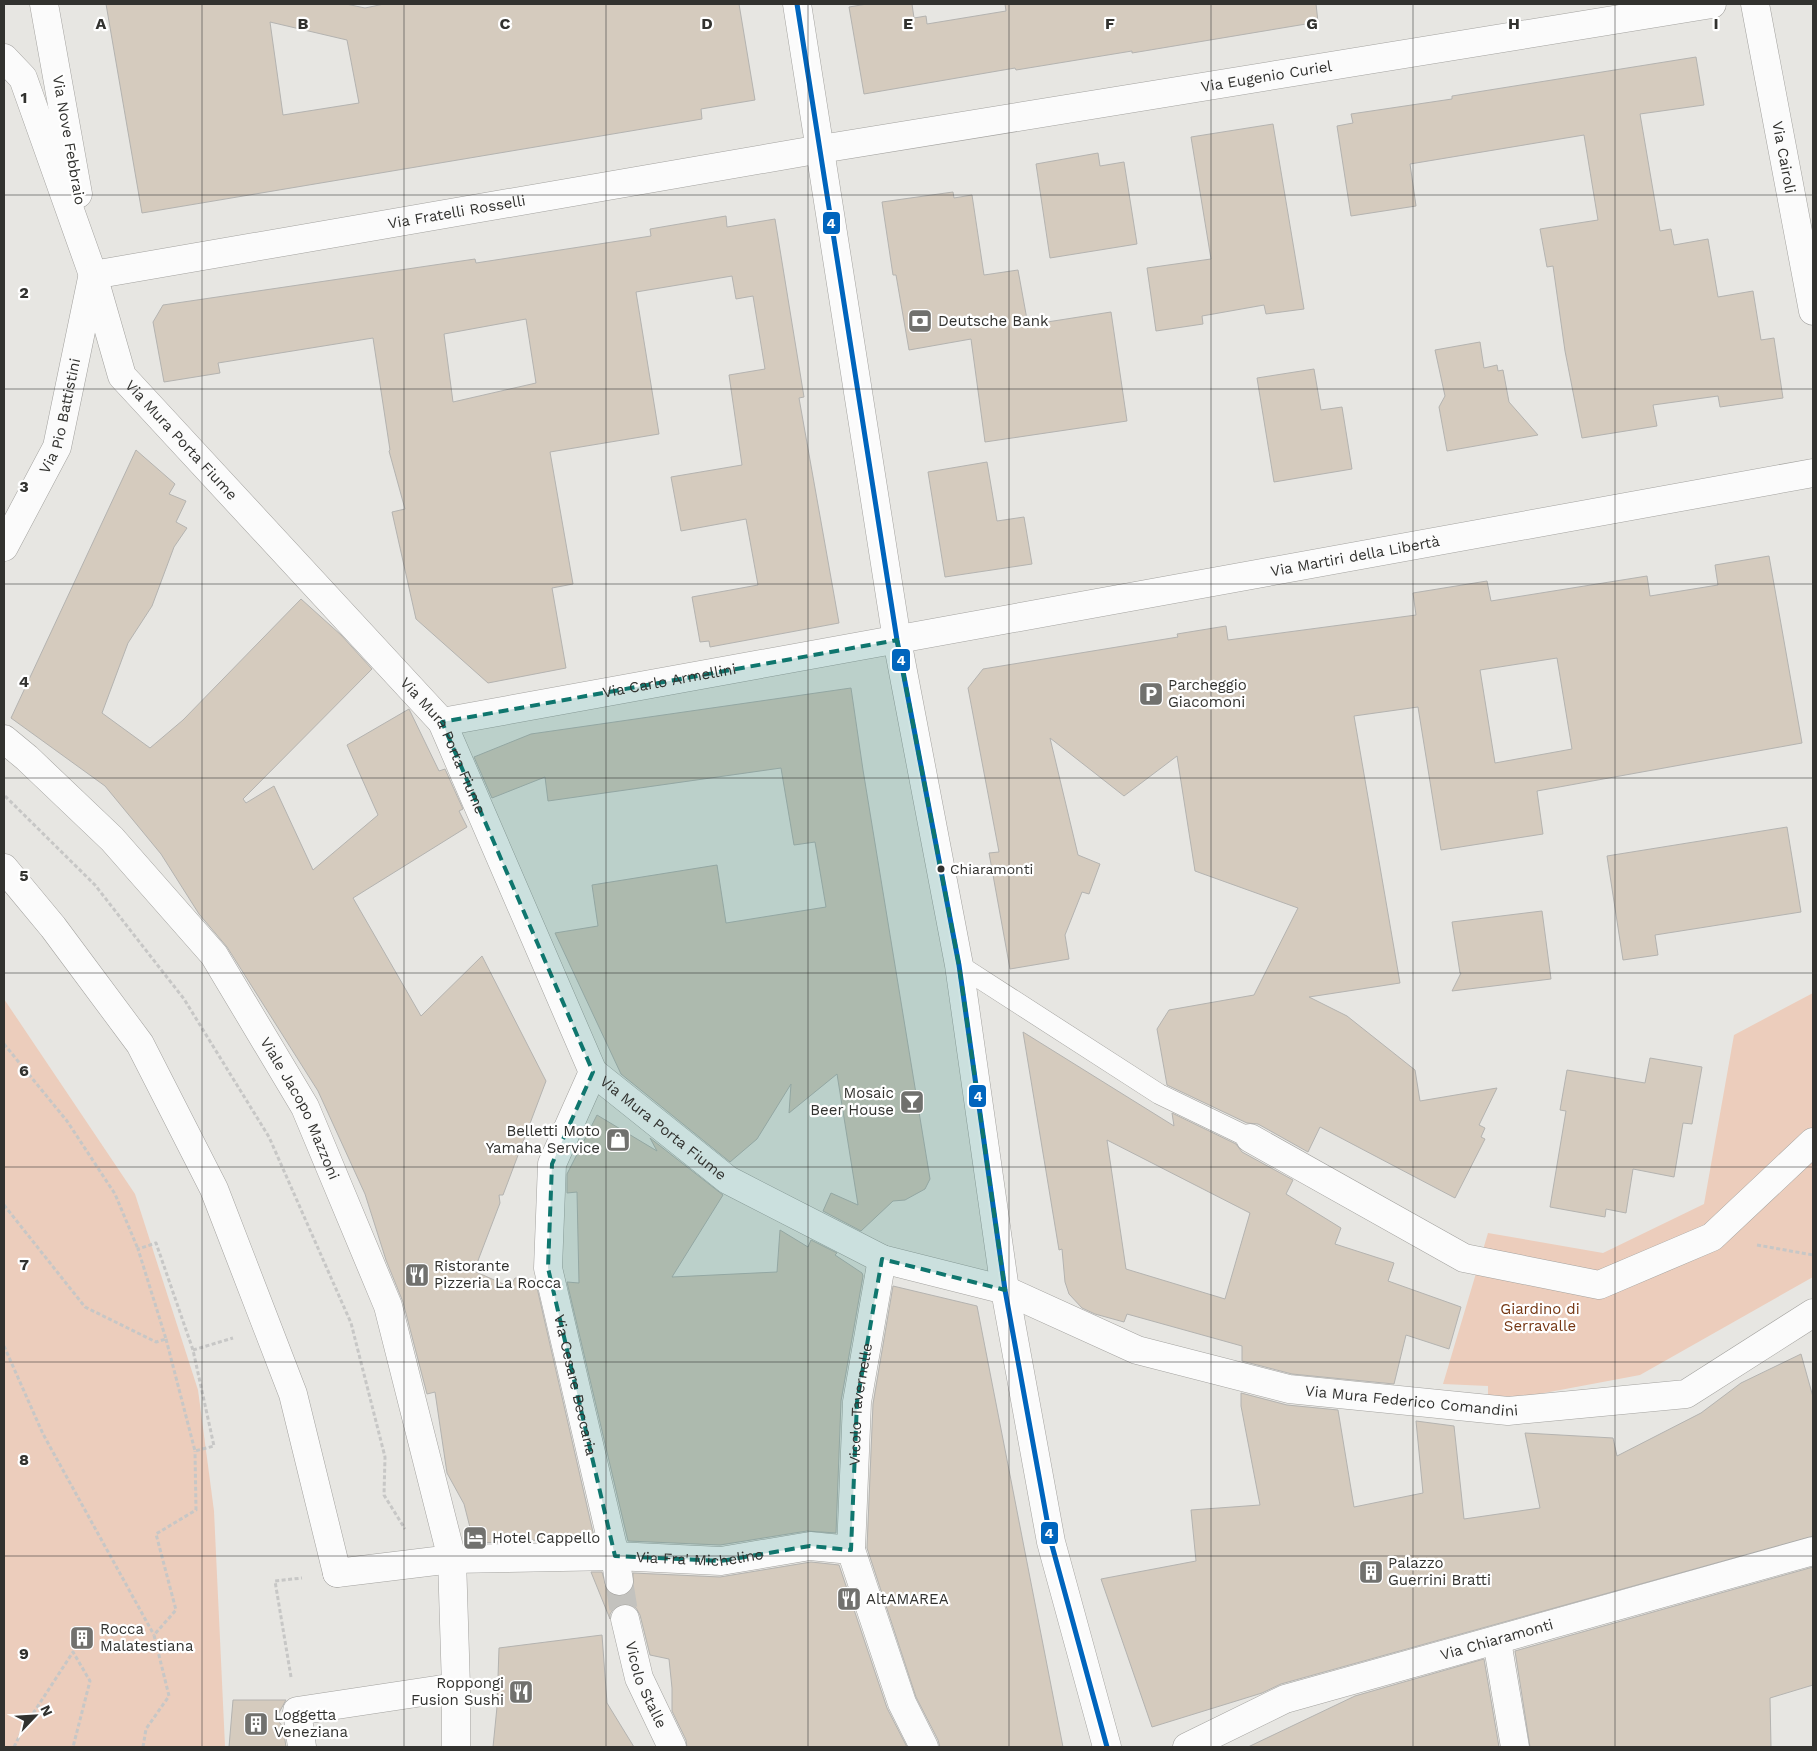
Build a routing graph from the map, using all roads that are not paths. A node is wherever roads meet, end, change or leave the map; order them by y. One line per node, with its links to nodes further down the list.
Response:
1 (44, 4): 7 (street, Via Nove Febbraio)
2 (797, 4): 6 (street)
3 (1712, 4): 6 (street, Via Eugenio Curiel)
4 (1755, 4): 8 (street, Via Cairoli)
5 (4, 58): 7 (street, Via Mura Porta Fiume)
6 (821, 150): 7 (street, Via Fratelli Rosselli); 11 (street)
7 (93, 276): 10 (street, Via Pio Battistini); 12 (street, Via Mura Porta Fiume)
8 (1813, 311)
9 (1813, 473): 11 (street, Via Martiri della Libertà)
10 (4, 547)
11 (897, 640): 12 (street, Via Carlo Armellini); 15 (street)
12 (442, 722): 16 (street, Via Mura Porta Fiume)
13 (4, 739): 24 (street, Viale Jacopo Mazzoni)
14 (4, 868): 24 (street, Via Fra' Michelino)
15 (959, 965): 17 (lane); 20 (street)
16 (593, 1072): 19 (street, Via Mura Porta Fiume); 25 (street, Via Cesare Beccaria)
17 (1250, 1138): 18 (street)
18 (1813, 1142)
19 (882, 1259): 20 (street, Via Mura Porta Fiume); 22 (street, Vicolo Tavernelle)
20 (1005, 1290): 21 (street, Via Mura Federico Comandini); 33 (street)
21 (1813, 1313)
22 (851, 1550): 25 (street, Via Fra' Michelino); 32 (street)
23 (1813, 1551): 27 (street, Via Chiaramonti)
24 (440, 1561): 25 (street, Via Fra' Michelino); 28 (street, Viale Jacopo Mazzoni)
25 (617, 1568)
26 (624, 1619): 31 (street, Vicolo Stalle)
27 (1497, 1640): 34 (street, Via Chiaramonti); 35 (street)
28 (456, 1686): 29 (street); 30 (street, Viale Jacopo Mazzoni)
29 (302, 1747)
30 (456, 1747)
31 (672, 1747)
32 (924, 1747)
33 (1107, 1747)
34 (1186, 1747)
35 (1515, 1747)

